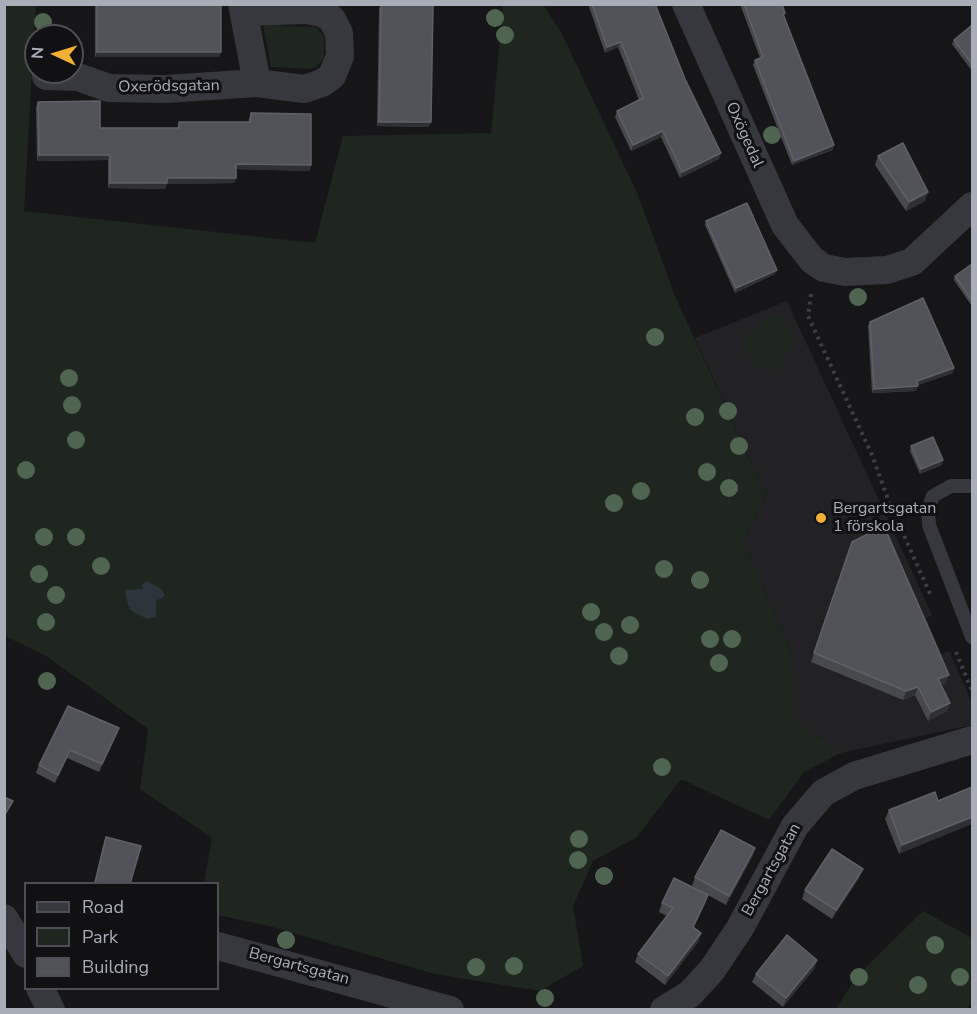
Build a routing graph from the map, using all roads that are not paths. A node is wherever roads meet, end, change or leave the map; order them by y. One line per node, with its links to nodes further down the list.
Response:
1 (686, 4): 5 (street, Oxögedal)
2 (243, 8): 4 (street, Oxerödsgatan); 4 (street, Oxerödsgatan)
3 (84, 79): 4 (street, Oxerödsgatan)
4 (257, 83)
5 (972, 206)
6 (972, 486): 7 (lane)
7 (972, 636)
8 (972, 741): 16 (street, Bergartsgatan)
9 (4, 918): 11 (street)
10 (219, 946): 13 (street, Bergartsgatan)
11 (19, 949)
12 (41, 990): 14 (street)
13 (384, 1000): 15 (street, Bergartsgatan)
14 (51, 1010)
15 (450, 1010)
16 (664, 1010)

